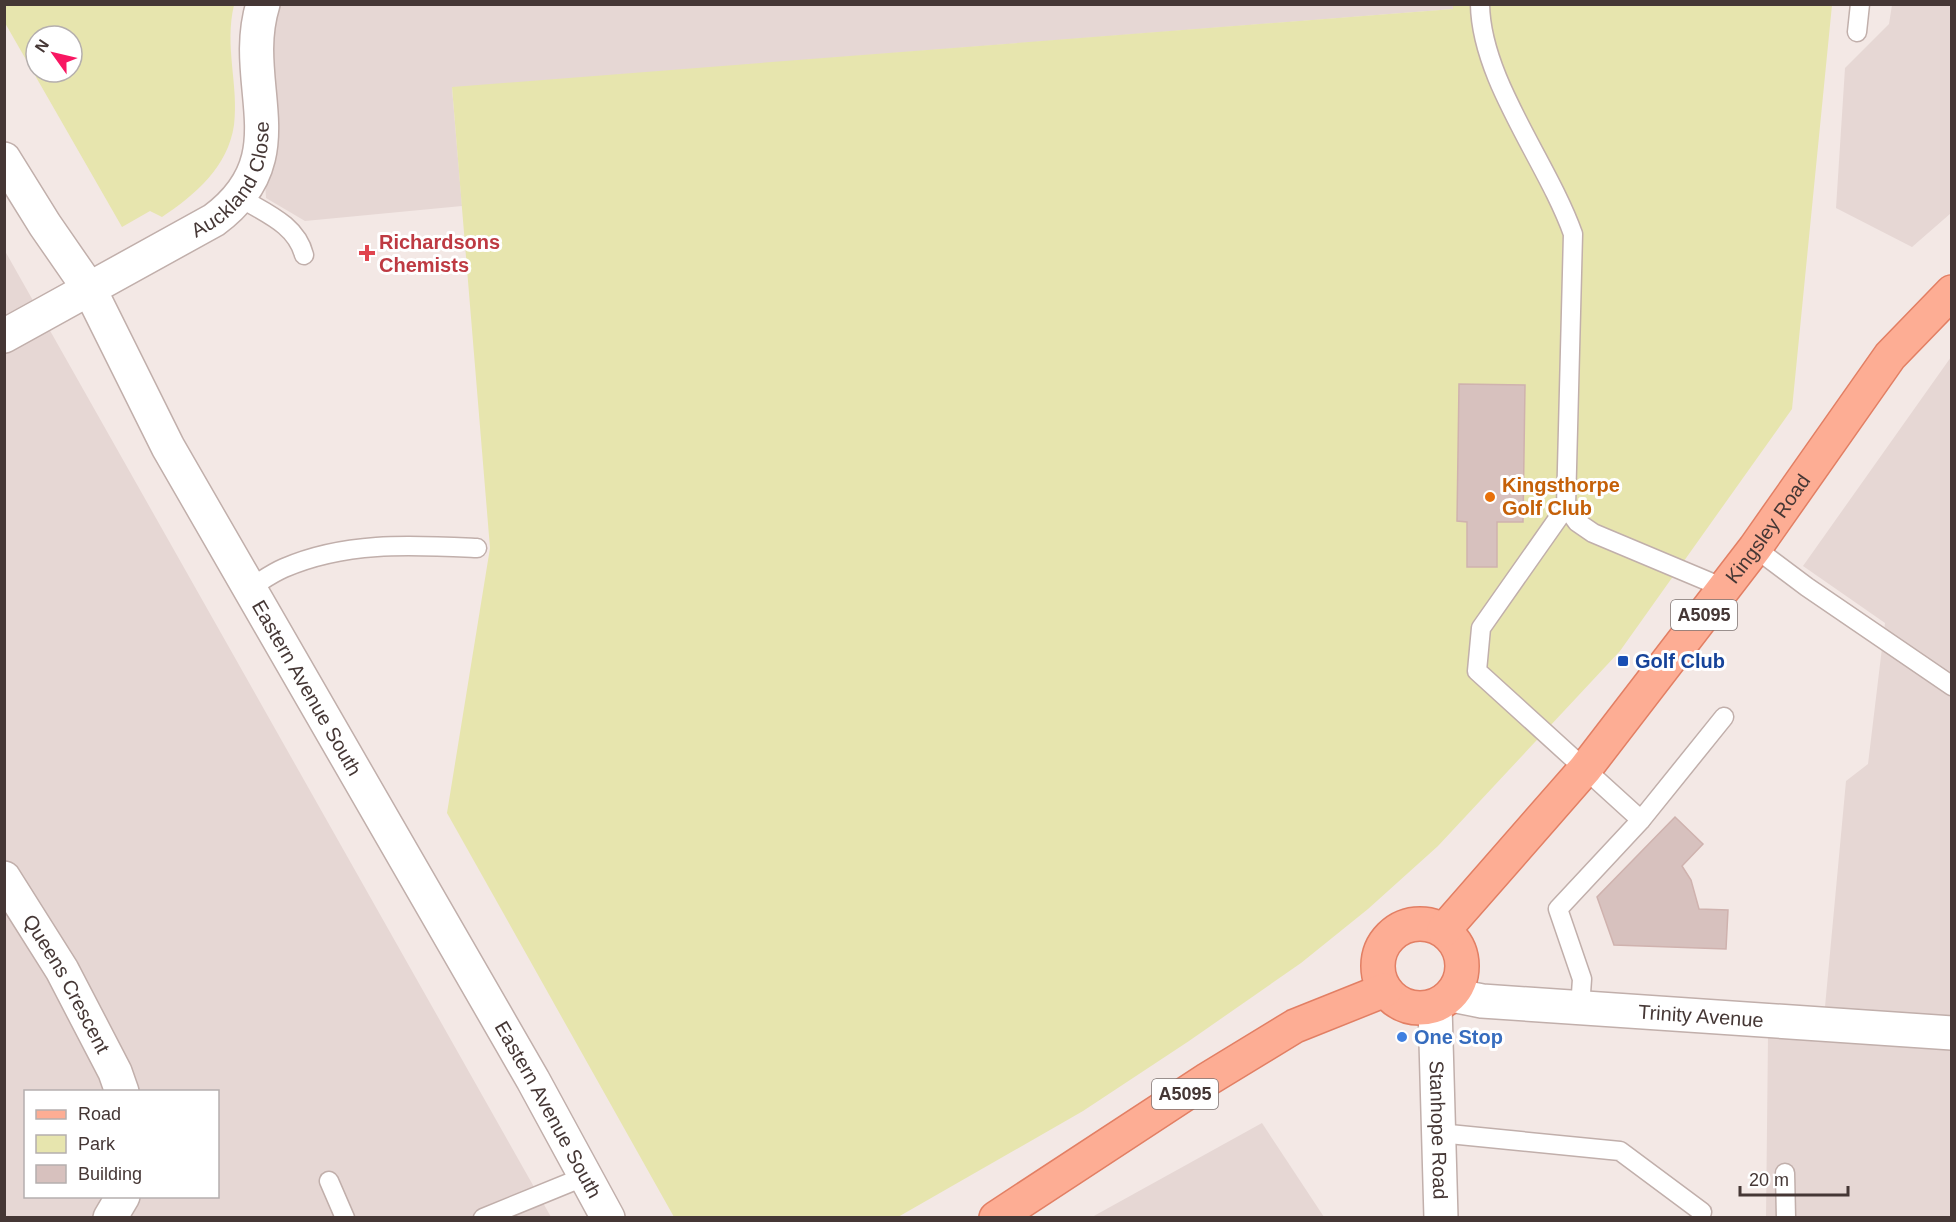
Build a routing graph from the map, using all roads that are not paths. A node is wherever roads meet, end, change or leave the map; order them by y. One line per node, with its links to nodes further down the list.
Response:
1 (263, 4): 6 (street, Auckland Close)
2 (1480, 4): 11 (lane)
3 (1860, 4): 4 (lane)
4 (1857, 32)
5 (4, 159): 8 (street, Eastern Avenue South)
6 (239, 197): 7 (lane); 8 (street, Auckland Close)
7 (304, 255)
8 (90, 291): 10 (street, Auckland Close); 15 (street, Eastern Avenue South)
9 (1952, 292): 13 (main road, Kingsley Road / A5095)
10 (4, 336)
11 (1566, 507): 14 (lane); 18 (lane)
12 (477, 548): 15 (lane)
13 (1755, 548): 14 (main road, Kingsley Road / A5095); 16 (lane)
14 (1724, 588): 18 (main road, Kingsley Road / A5095)
15 (248, 590): 29 (street, Eastern Avenue South)
16 (1952, 686)
17 (1724, 717): 19 (lane)
18 (1585, 769): 19 (lane); 21 (main road, Kingsley Road / A5095)
19 (1641, 820): 24 (lane)
20 (4, 878): 26 (street, Queens Crescent)
21 (1444, 930): 22 (main road); 23 (main road)
22 (1385, 990): 23 (main road); 37 (main road, A5095)
23 (1443, 1001): 24 (street, Trinity Avenue); 27 (street, Stanhope Road)
24 (1580, 1008): 25 (street, Trinity Avenue)
25 (1952, 1033)
26 (122, 1090)
27 (1438, 1133): 32 (lane); 38 (street, Stanhope Road)
28 (1785, 1173): 39 (lane)
29 (586, 1176): 35 (lane); 36 (street, Eastern Avenue South)
30 (329, 1181): 34 (lane)
31 (122, 1198): 33 (street)
32 (1702, 1212)
33 (110, 1218)
34 (345, 1218)
35 (483, 1218)
36 (608, 1218)
37 (996, 1218)
38 (1441, 1218)
39 (1786, 1218)

